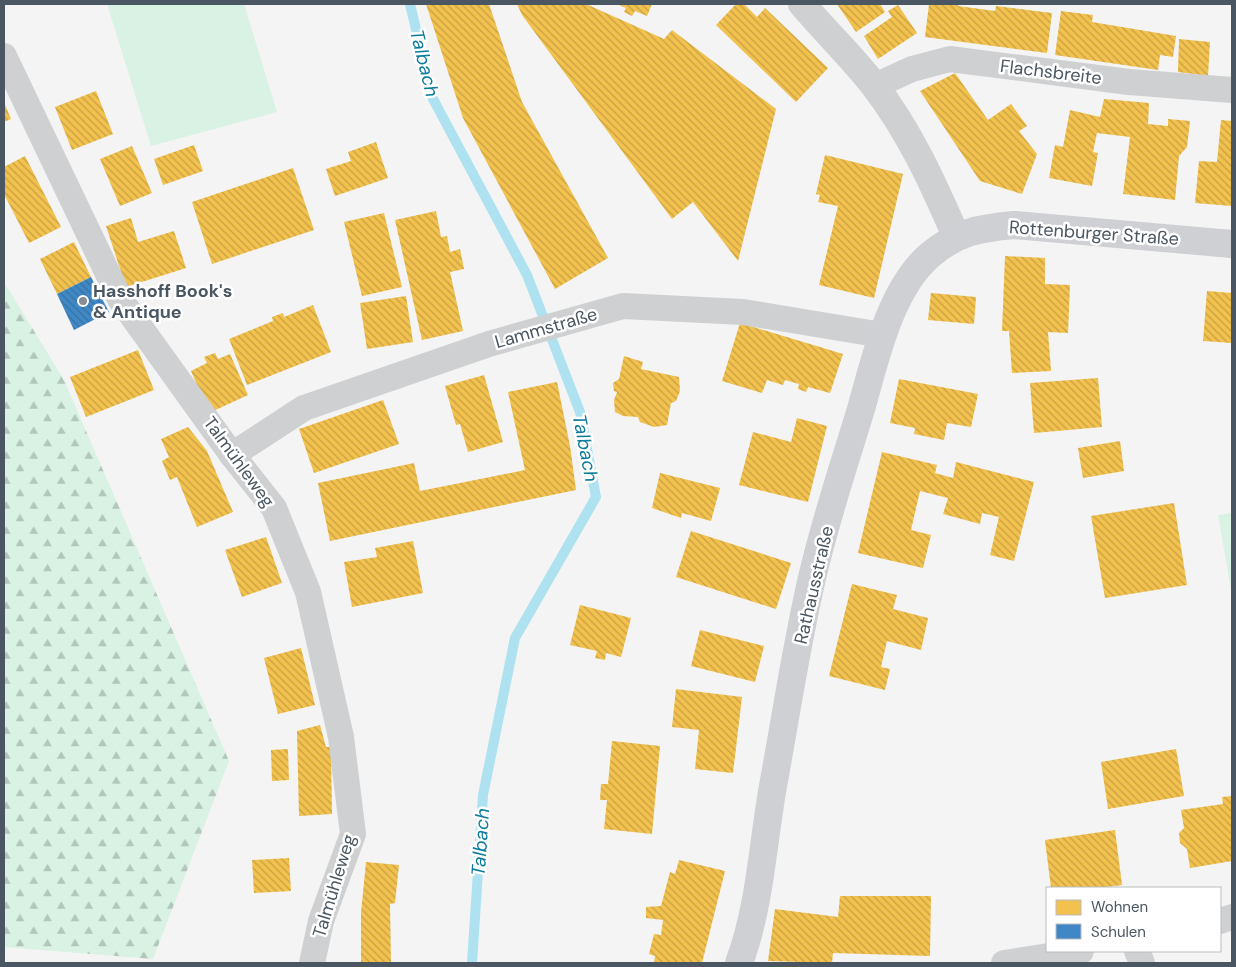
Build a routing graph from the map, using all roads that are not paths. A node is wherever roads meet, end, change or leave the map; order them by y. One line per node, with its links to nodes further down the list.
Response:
1 (802, 4): 3 (street)
2 (4, 56): 8 (street, Talmühleweg)
3 (875, 86): 4 (street, Flachsbreite); 5 (street)
4 (1232, 90)
5 (956, 236): 6 (main road, Rottenburger Straße); 7 (main road, Rathausstraße)
6 (1232, 244)
7 (882, 336): 8 (street, Lammstraße); 11 (main road, Rathausstraße)
8 (232, 454): 10 (street, Talmühleweg)
9 (1075, 952): 12 (street)
10 (312, 963)
11 (739, 963)
12 (1004, 963)

